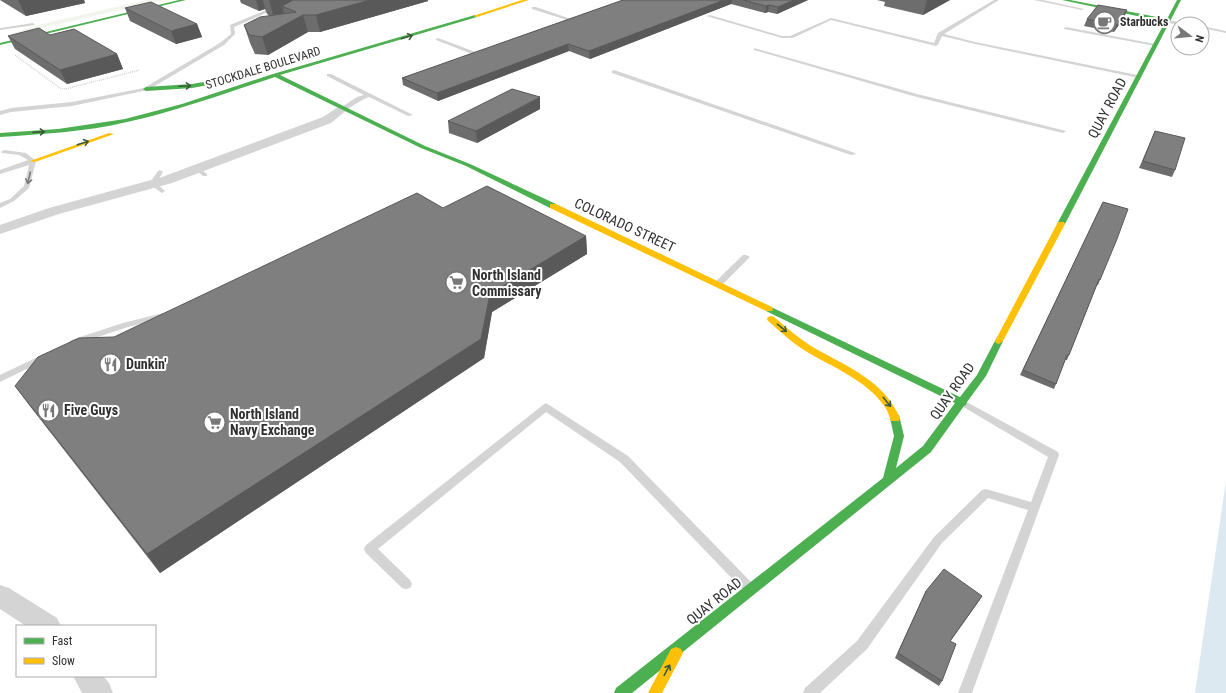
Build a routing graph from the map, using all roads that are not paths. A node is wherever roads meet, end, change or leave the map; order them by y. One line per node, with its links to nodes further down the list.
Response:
1 (168, 0): 19 (main road)
2 (184, 0): 19 (main road)
3 (294, 0): 35 (lane)
4 (527, 0): 26 (main road, STOCKDALE BOULEVARD, one-way to 4)
5 (997, 0): 22 (lane)
6 (1036, 0): 10 (lane)
7 (1064, 0): 13 (main road)
8 (1179, 0): 13 (main road, QUAY ROAD)
9 (534, 8): 12 (lane)
10 (1082, 9)
11 (708, 16): 22 (lane)
12 (575, 21)
13 (1168, 21): 25 (main road, QUAY ROAD)
14 (36, 23): 17 (lane); 21 (main road)
15 (400, 28): 31 (main road)
16 (1066, 28): 25 (lane)
17 (0, 29)
18 (1210, 29): 20 (lane)
19 (56, 31): 24 (main road)
20 (1226, 32)
21 (0, 34)
22 (940, 34): 33 (lane)
23 (438, 39): 28 (lane)
24 (0, 44)
25 (1155, 45): 33 (main road, QUAY ROAD)
26 (370, 48): 30 (main road); 31 (main road, STOCKDALE BOULEVARD)
27 (756, 49): 42 (lane)
28 (479, 55)
29 (614, 72): 45 (lane)
30 (314, 73)
31 (275, 75): 35 (main road, one-way to 31); 36 (main road, COLORADO STREET); 38 (main road, STOCKDALE BOULEVARD)
32 (328, 75): 37 (lane)
33 (1139, 76): 60 (main road, QUAY ROAD)
34 (306, 81): 36 (main road)
35 (146, 89): 40 (lane)
36 (308, 92): 39 (main road, COLORADO STREET)
37 (369, 95): 39 (lane); 41 (lane)
38 (184, 105): 43 (main road, STOCKDALE BOULEVARD, one-way to 38); 46 (main road, one-way to 38)
39 (342, 109): 48 (street); 49 (street); 54 (main road, COLORADO STREET)
40 (0, 113)
41 (410, 115)
42 (1064, 130)
43 (0, 135)
44 (4, 152): 46 (lane)
45 (853, 154)
46 (33, 161): 47 (lane); 50 (lane, one-way to 50)
47 (0, 172)
48 (160, 172): 49 (lane); 51 (street)
49 (157, 187): 51 (street)
50 (0, 206)
51 (54, 211): 52 (street)
52 (0, 230)
53 (746, 257): 54 (lane)
54 (718, 284): 55 (main road, COLORADO STREET)
55 (740, 295): 60 (main road, COLORADO STREET); 61 (main road, one-way to 61)
56 (169, 313): 57 (lane)
57 (65, 346)
58 (53, 352): 59 (lane)
59 (0, 379)
60 (963, 402): 61 (main road, QUAY ROAD); 62 (lane)
61 (887, 482): 64 (main road, QUAY ROAD)
62 (1035, 508): 72 (lane); 73 (lane)
63 (406, 584): 64 (lane)
64 (751, 589): 67 (main road, QUAY ROAD)
65 (0, 596): 66 (street)
66 (46, 625)
67 (679, 647): 70 (main road, QUAY ROAD); 71 (main road, one-way to 67)
68 (87, 677): 69 (street)
69 (99, 693)
70 (621, 693)
71 (655, 693)
72 (810, 693)
73 (965, 693)

